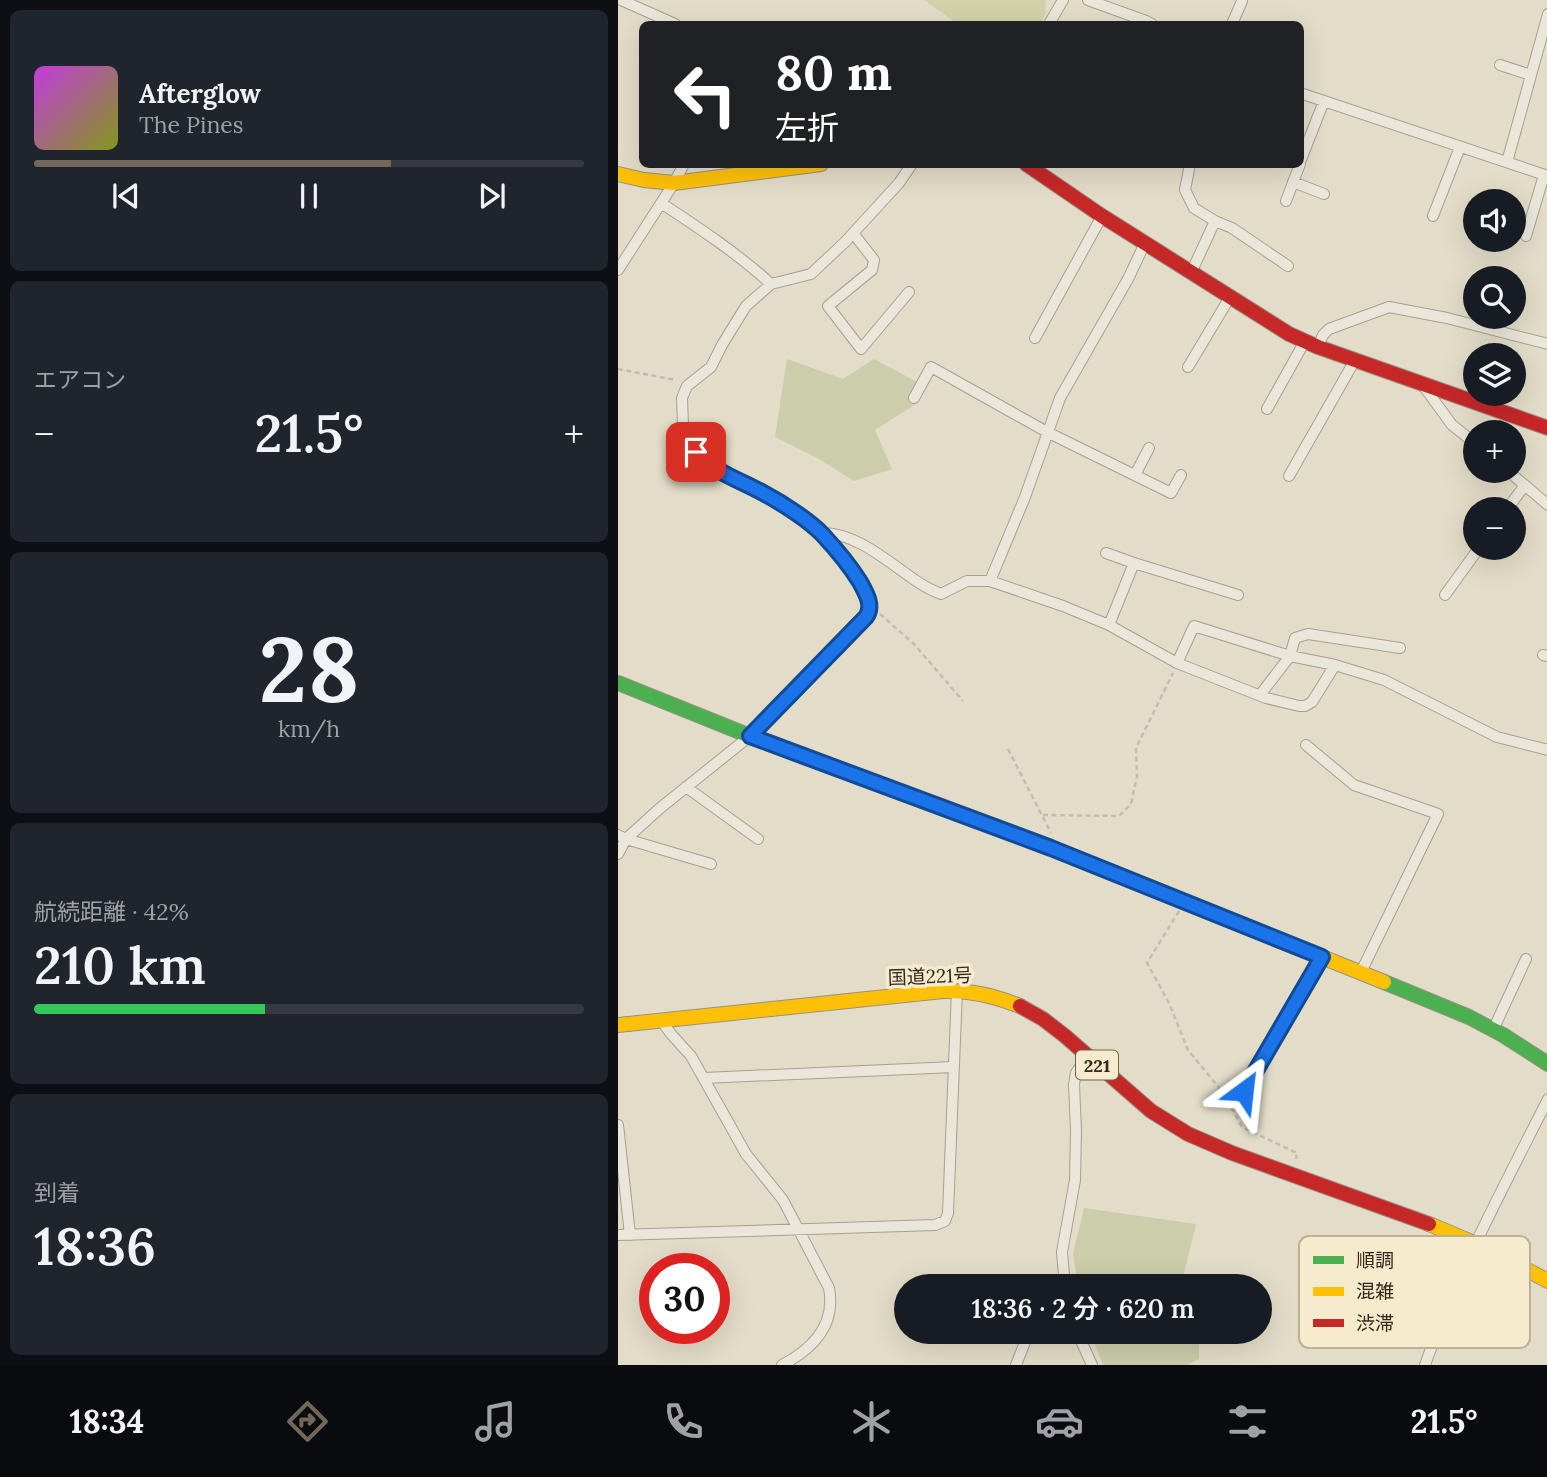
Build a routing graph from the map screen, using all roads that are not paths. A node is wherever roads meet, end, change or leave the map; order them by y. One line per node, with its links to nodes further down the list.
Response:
1 (621, 0): 7 (street)
2 (1063, 0): 8 (street)
3 (1088, 0): 6 (street)
4 (1242, 1): 9 (street)
5 (1547, 14): 11 (street)
6 (1125, 19)
7 (668, 21)
8 (1051, 21)
9 (1233, 21)
10 (1500, 65): 11 (street)
11 (1531, 75): 16 (street)
12 (1304, 94): 13 (street)
13 (1324, 101): 14 (street); 15 (street)
14 (1460, 147): 16 (street); 31 (street)
15 (1304, 153)
16 (1506, 162): 24 (street)
17 (682, 168): 26 (street)
18 (790, 168): 26 (main road)
19 (909, 168): 33 (street)
20 (1032, 168): 30 (main road)
21 (1189, 168): 32 (street)
22 (1298, 168): 25 (street)
23 (618, 174): 26 (main road)
24 (1546, 176): 34 (street)
25 (1293, 182): 27 (street); 28 (street)
26 (674, 183): 29 (street)
27 (1324, 194)
28 (1286, 201)
29 (661, 203): 37 (street); 39 (street)
30 (1102, 216): 35 (main road); 42 (street)
31 (1433, 216)
32 (1215, 221): 36 (street); 38 (street)
33 (853, 233): 39 (street); 40 (street)
34 (1526, 236)
35 (1145, 243): 38 (main road); 51 (street)
36 (1288, 266)
37 (618, 270)
38 (1191, 273): 41 (main road)
39 (771, 284): 61 (street)
40 (909, 292)
41 (1230, 298): 43 (main road); 46 (street)
42 (1036, 338)
43 (1312, 344): 44 (street); 45 (main road); 49 (street)
44 (1547, 344)
45 (1355, 360): 47 (main road); 56 (street)
46 (1188, 367)
47 (1421, 383): 50 (main road); 52 (street)
48 (914, 398): 51 (street)
49 (1267, 410)
50 (1547, 428)
51 (1047, 432): 54 (street); 65 (street)
52 (1463, 434)
53 (1149, 447): 54 (street)
54 (1135, 475): 55 (street)
55 (1181, 475)
56 (1289, 476)
57 (1523, 483): 58 (street)
58 (1525, 485): 59 (street); 60 (street)
59 (1516, 497)
60 (1547, 505)
61 (822, 533): 65 (street); 75 (street)
62 (1106, 553): 64 (street)
63 (1470, 560): 67 (street)
64 (1134, 563): 66 (street); 68 (street)
65 (990, 581): 68 (street)
66 (1238, 595)
67 (1445, 595)
68 (1109, 625): 71 (street)
69 (1400, 648): 70 (street)
70 (1290, 656): 71 (street); 72 (street); 74 (street)
71 (1177, 663): 74 (street)
72 (1335, 665): 74 (street); 77 (street)
73 (618, 683): 75 (main road)
74 (1260, 695)
75 (750, 736): 78 (street); 83 (main road)
76 (1306, 746): 85 (street)
77 (1547, 750)
78 (686, 787): 79 (street); 80 (street)
79 (622, 837): 81 (street); 82 (street)
80 (758, 839)
81 (618, 854)
82 (711, 864)
83 (1322, 957): 85 (main road); 94 (street)
84 (1526, 959): 89 (street)
85 (1361, 972): 89 (main road)
86 (957, 990): 87 (main road, 国道221号 / 221); 90 (main road, 国道221号 / 221); 92 (street)
87 (661, 1020): 88 (main road, 国道221号 / 221); 93 (street)
88 (618, 1025)
89 (1492, 1030): 91 (main road)
90 (1087, 1056): 100 (main road, 国道221号 / 221); 103 (street)
91 (1547, 1064)
92 (954, 1067): 93 (street); 97 (street)
93 (704, 1078): 97 (street)
94 (1244, 1091)
95 (1547, 1099): 101 (street)
96 (618, 1125): 98 (street)
97 (798, 1230): 98 (street); 108 (street)
98 (630, 1234): 99 (street)
99 (618, 1235)
100 (1456, 1236)
101 (1479, 1236)
102 (1530, 1270): 104 (main road, 国道221号 / 221)
103 (1064, 1274)
104 (1547, 1281)
105 (1024, 1344): 109 (street)
106 (1082, 1344): 110 (street)
107 (1431, 1348): 111 (street)
108 (786, 1364)
109 (1016, 1365)
110 (1092, 1365)
111 (1425, 1365)

